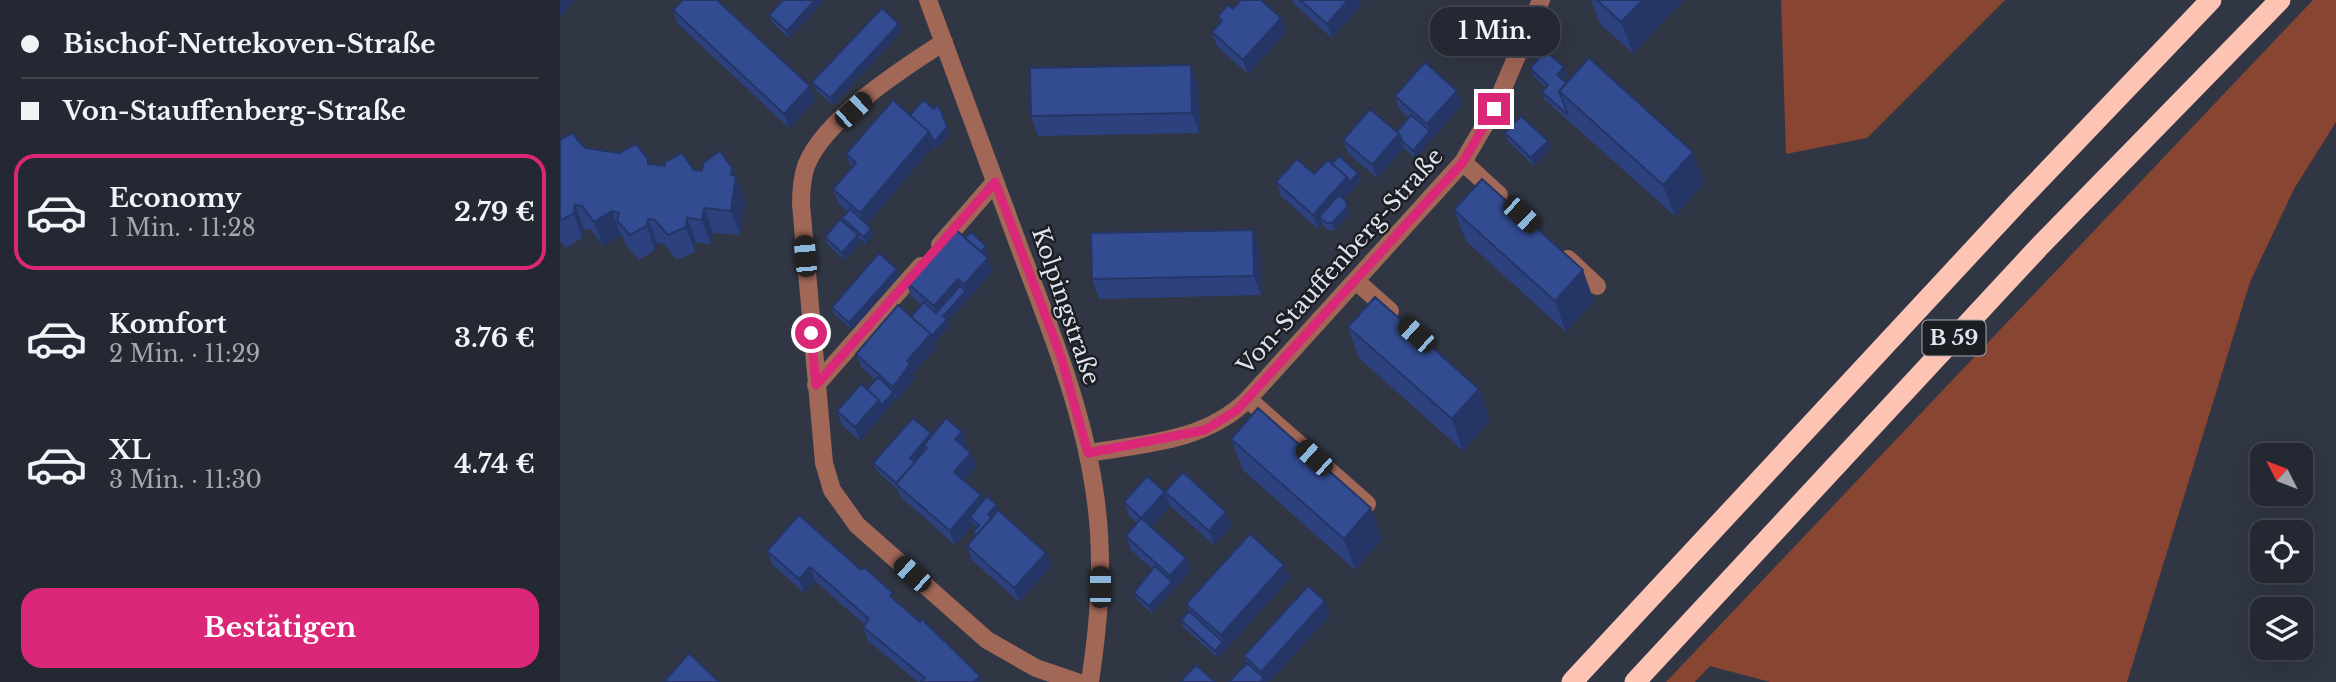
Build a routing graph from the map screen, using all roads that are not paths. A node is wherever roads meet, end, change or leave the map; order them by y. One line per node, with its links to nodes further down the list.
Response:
1 (928, 0): 5 (street, Kolpingstraße)
2 (1541, 0): 6 (street, Von-Stauffenberg-Straße)
3 (2211, 0): 19 (highway, B 59)
4 (2280, 0): 20 (highway, B 59)
5 (944, 43): 7 (street, Kolpingstraße); 13 (street)
6 (1463, 162): 8 (street); 10 (street, Von-Stauffenberg-Straße)
7 (995, 182): 13 (street); 15 (street, Kolpingstraße)
8 (1511, 206)
9 (1559, 251): 11 (street)
10 (1356, 281): 12 (street); 14 (street, Von-Stauffenberg-Straße)
11 (1597, 286)
12 (1406, 326)
13 (816, 385): 17 (street)
14 (1248, 399): 15 (street, Von-Stauffenberg-Straße); 16 (street)
15 (1088, 453): 18 (street, Kolpingstraße)
16 (1367, 504)
17 (1077, 682)
18 (1090, 682)
19 (1572, 682)
20 (1635, 682)

